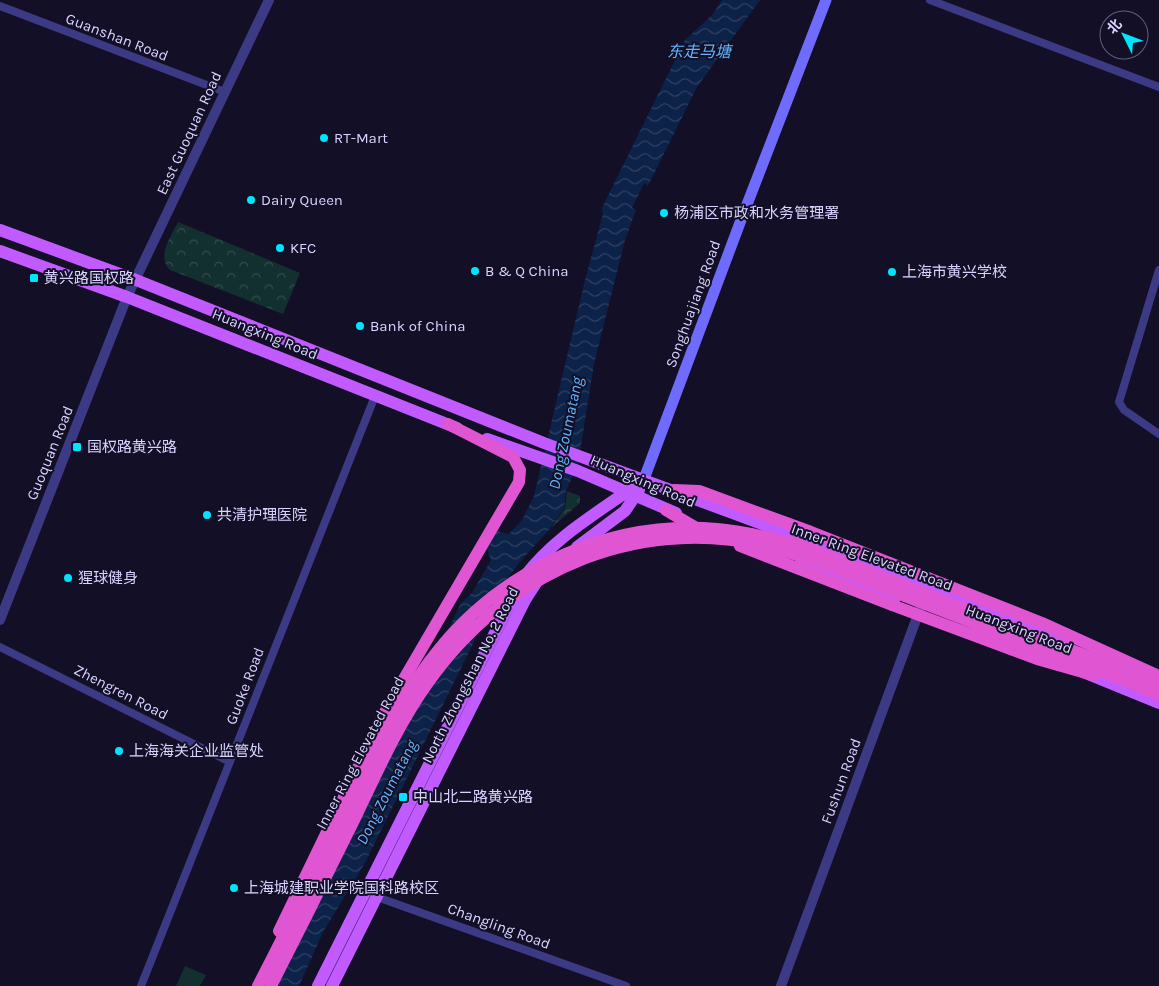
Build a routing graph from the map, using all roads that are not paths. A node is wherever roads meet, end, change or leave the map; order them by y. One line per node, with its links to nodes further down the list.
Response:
1 (269, 0): 6 (street, East Guoquan Road)
2 (826, 0): 15 (main road, Songhuajiang Road)
3 (930, 0): 5 (street)
4 (0, 6): 6 (street, Guanshan Road)
5 (1159, 87)
6 (225, 92): 10 (street, East Guoquan Road)
7 (0, 230): 10 (main road, Huangxing Road)
8 (0, 251): 11 (main road, Huangxing Road)
9 (1159, 270): 14 (street)
10 (136, 280): 11 (street, East Guoquan Road); 15 (main road, Huangxing Road)
11 (127, 297): 12 (main road, Huangxing Road); 21 (street, Guoquan Road)
12 (375, 396): 13 (main road, Huangxing Road); 28 (street, Guoke Road)
13 (448, 424): 17 (main road, Huangxing Road); 31 (highway)
14 (1159, 434)
15 (644, 479): 16 (main road, Huangxing Road); 17 (main road, North Zhongshan No. 2 Road)
16 (674, 490): 19 (main road, Huangxing Road); 23 (highway)
17 (631, 494): 18 (main road, Huangxing Road); 29 (main road, North Zhongshan No. 2 Road); 29 (main road, North Zhongshan No. 2 Road)
18 (666, 510): 20 (main road, Huangxing Road); 25 (highway, bridge)
19 (929, 586): 20 (street, Fushun Road); 23 (main road, Huangxing Road)
20 (921, 608): 27 (main road, Huangxing Road); 37 (street, Fushun Road)
21 (0, 620)
22 (0, 647): 28 (street, Zhengren Road)
23 (1159, 676)
24 (1159, 684): 32 (highway, Inner Ring Elevated Road, bridge)
25 (1139, 686): 26 (highway, Inner Ring Elevated Road); 33 (highway, Inner Ring Elevated Road, bridge)
26 (1159, 694)
27 (1159, 703)
28 (230, 762): 30 (street, Guoke Road)
29 (369, 894): 34 (main road, North Zhongshan No. 2 Road); 35 (main road, North Zhongshan No. 2 Road); 36 (street, Changling Road)
30 (141, 986)
31 (252, 986)
32 (258, 986)
33 (271, 986)
34 (318, 986)
35 (332, 986)
36 (626, 986)
37 (781, 986)

